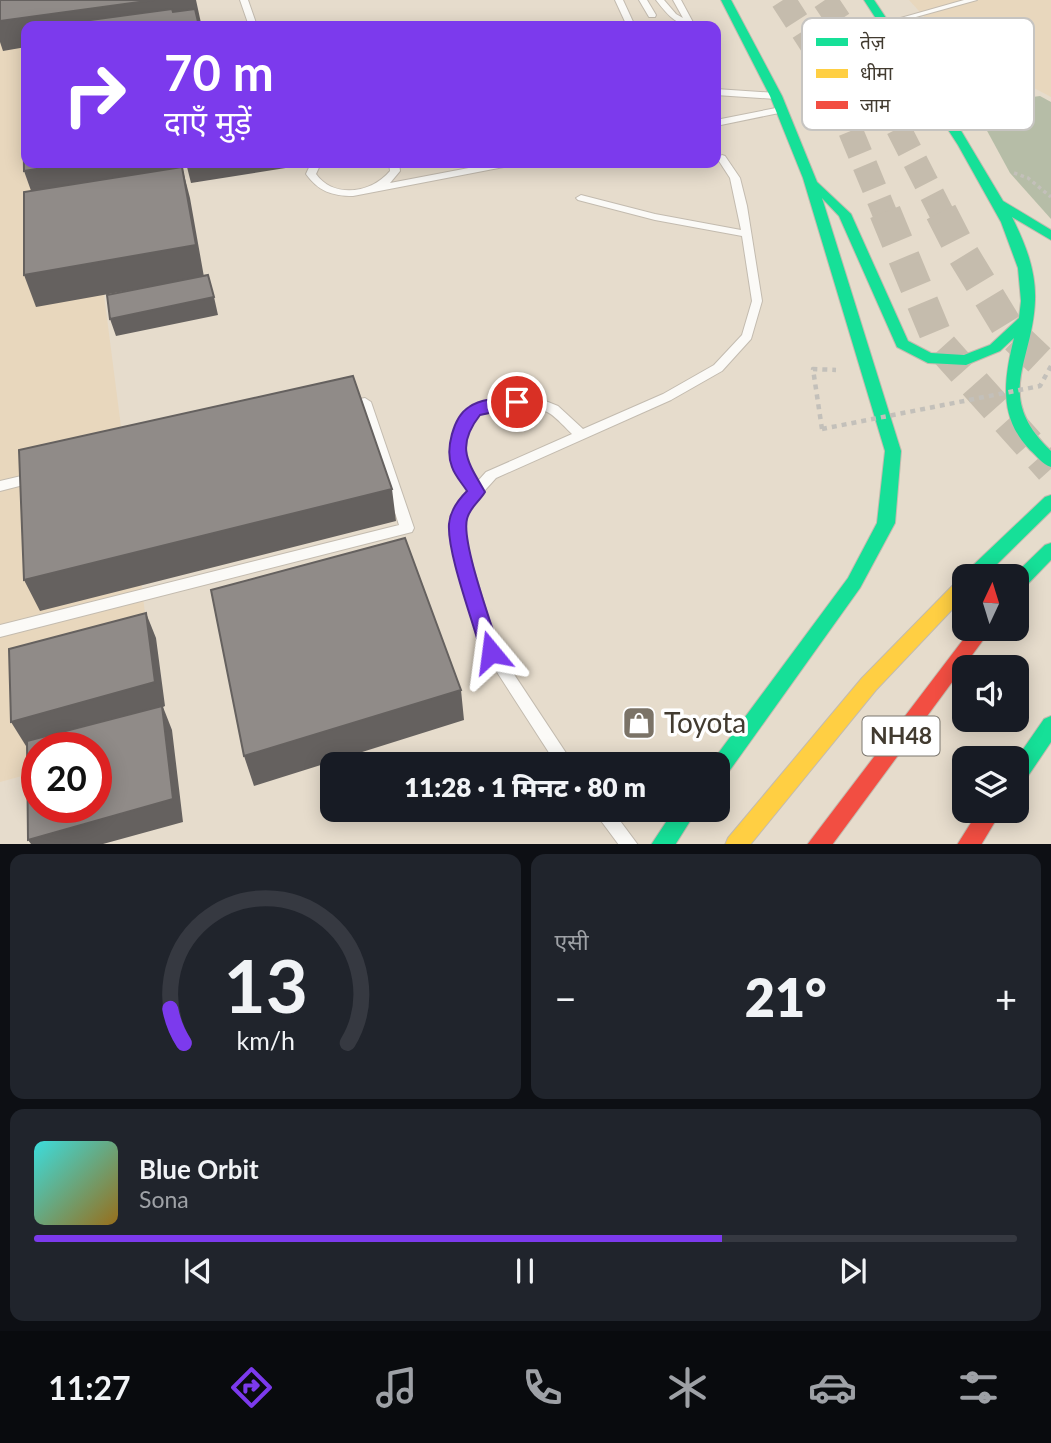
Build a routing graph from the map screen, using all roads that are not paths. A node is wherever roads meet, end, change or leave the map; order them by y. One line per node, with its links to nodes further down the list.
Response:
1 (244, 0): 12 (lane)
2 (619, 0): 13 (lane)
3 (643, 0): 9 (lane)
4 (660, 0): 14 (lane)
5 (677, 0): 15 (lane)
6 (726, 0): 17 (main road)
7 (869, 0): 10 (main road)
8 (973, 0): 11 (lane)
9 (652, 15)
10 (883, 18)
11 (906, 18)
12 (251, 21)
13 (629, 21)
14 (682, 21)
15 (689, 21)
16 (721, 93): 17 (lane)
17 (778, 103): 18 (lane); 24 (main road)
18 (721, 120)
19 (955, 130): 27 (main road)
20 (722, 158): 28 (lane)
21 (314, 168): 25 (lane)
22 (395, 168): 25 (lane)
23 (483, 168): 25 (lane)
24 (809, 178): 30 (main road); 46 (main road)
25 (373, 189)
26 (581, 198): 28 (lane)
27 (998, 203): 29 (main road); 30 (main road)
28 (746, 234): 32 (lane)
29 (1051, 236)
30 (1025, 320): 33 (main road)
31 (338, 408): 42 (lane)
32 (580, 434): 36 (lane); 36 (lane)
33 (1051, 461)
34 (41, 477): 35 (lane)
35 (0, 486)
36 (476, 492): 45 (lane)
37 (1051, 501): 39 (main road)
38 (1051, 550): 40 (main road)
39 (985, 564)
40 (1029, 569)
41 (952, 598): 53 (main road)
42 (0, 631)
43 (973, 641): 54 (main road, NH48)
44 (1051, 725): 47 (main road)
45 (557, 752)
46 (730, 754)
47 (1029, 757)
48 (611, 822): 51 (lane)
49 (678, 822): 52 (main road)
50 (983, 823): 55 (main road)
51 (629, 844)
52 (663, 844)
53 (738, 844)
54 (819, 844)
55 (969, 844)

